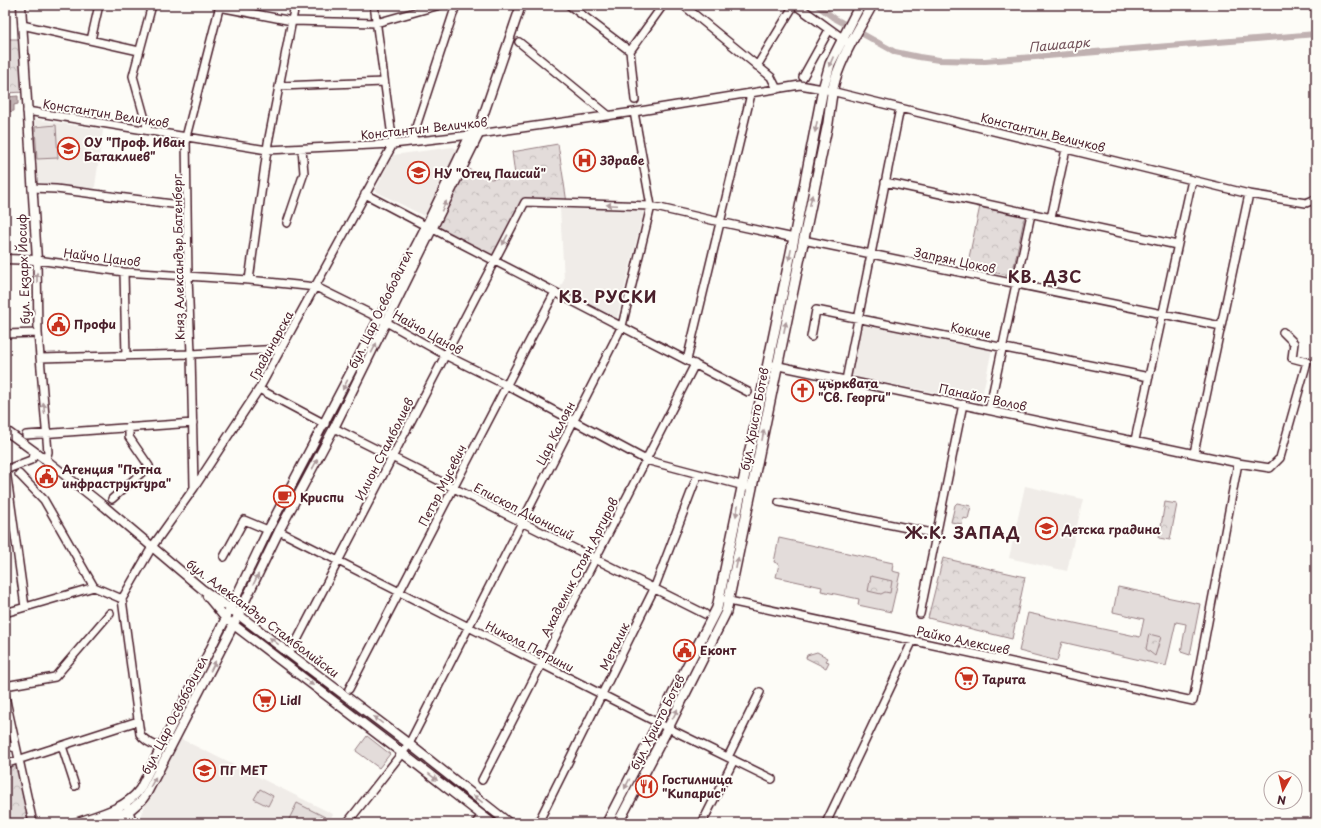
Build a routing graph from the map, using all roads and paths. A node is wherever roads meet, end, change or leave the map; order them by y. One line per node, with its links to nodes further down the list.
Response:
1 (21, 5): 20 (street, бул. Екзарх Йосиф)
2 (99, 5): 23 (street)
3 (152, 5): 27 (street)
4 (295, 5): 18 (street)
5 (374, 5): 19 (street)
6 (456, 5): 47 (street)
7 (521, 5): 41 (street, бул. Цар Освободител)
8 (569, 5): 26 (street)
9 (663, 5): 26 (street)
10 (683, 5): 28 (street)
11 (795, 5): 21 (street); 28 (street)
12 (860, 5): 22 (main road, бул. Христо Ботев)
13 (872, 5): 25 (main road, бул. Христо Ботев)
14 (1313, 5): 17 (street)
15 (219, 6): 18 (street); 45 (street, Княз Александър Батенберг)
16 (436, 6): 19 (street)
17 (1316, 6)
18 (292, 22): 19 (street); 31 (street)
19 (376, 23): 30 (street)
20 (22, 25): 23 (street); 38 (street, бул. Екзарх Йосиф)
21 (830, 30): 22 (street); 29 (street)
22 (843, 37): 25 (street); 33 (main road, бул. Христо Ботев, one-way to 33)
23 (91, 40): 27 (street)
24 (519, 42): 40 (street)
25 (852, 42): 34 (main road, бул. Христо Ботев)
26 (630, 51): 36 (street)
27 (139, 52): 42 (street)
28 (757, 66): 32 (street)
29 (803, 77)
30 (384, 82): 31 (street); 48 (street)
31 (280, 86): 51 (street)
32 (777, 89): 33 (street, Константин Величков); 35 (street, Константин Величков)
33 (823, 89): 34 (street, Константин Величков); 67 (main road, бул. Христо Ботев, one-way to 67)
34 (832, 92): 37 (street, Константин Величков); 67 (main road, бул. Христо Ботев, one-way to 34)
35 (751, 94): 39 (street, Константин Величков); 63 (street)
36 (635, 100)
37 (900, 108): 50 (street, Константин Величков); 54 (street)
38 (27, 111): 42 (street, Константин Величков); 55 (street, бул. Екзарх Йосиф)
39 (634, 112): 40 (street, Константин Величков); 60 (street, Цар Калоян)
40 (608, 115): 43 (street, Константин Величков)
41 (480, 125): 43 (street, бул. Цар Освободител); 44 (street, бул. Цар Освободител)
42 (148, 130): 45 (street, Константин Величков)
43 (479, 134): 44 (street, Константин Величков); 66 (street, бул. Цар Освободител, one-way to 43)
44 (470, 135): 46 (street, Константин Величков); 52 (street, бул. Цар Освободител)
45 (186, 137): 51 (street, Константин Величков); 74 (street, Княз Александър Батенберг)
46 (455, 137): 47 (street, Константин Величков); 52 (street)
47 (412, 142): 48 (street, Константин Величков)
48 (393, 144): 49 (street, Константин Величков); 56 (street, Градинарска)
49 (302, 149): 51 (street, Константин Величков); 64 (street)
50 (1066, 149): 53 (street, Константин Величков); 62 (street)
51 (268, 150): 75 (street)
52 (463, 150): 81 (street, бул. Цар Освободител)
53 (1192, 180): 57 (street, Константин Величков); 68 (street)
54 (886, 182): 61 (street); 69 (street)
55 (32, 188): 59 (street); 71 (street, бул. Екзарх Йосиф)
56 (365, 194): 65 (street); 77 (street, Градинарска)
57 (1249, 194): 58 (street, Константин Величков); 83 (street)
58 (1316, 199)
59 (172, 204)
60 (651, 206): 63 (street, Запрян Цоков); 72 (street, Илион Стамболиев, one-way to 72); 82 (street, Цар Калоян)
61 (1031, 214): 62 (street); 76 (street)
62 (1051, 218): 68 (street)
63 (720, 222): 67 (street, Запрян Цоков); 94 (street)
64 (287, 223)
65 (422, 224)
66 (433, 229): 72 (street); 81 (street, бул. Цар Освободител)
67 (798, 239): 69 (street, Запрян Цоков); 96 (main road, бул. Христо Ботев)
68 (1177, 245): 79 (street)
69 (871, 254): 76 (street, Запрян Цоков); 80 (street)
70 (5, 259): 71 (street)
71 (37, 260): 73 (street, Найчо Цанов); 85 (street, бул. Екзарх Йосиф, one-way to 71)
72 (494, 260): 78 (street); 91 (street, Илион Стамболиев)
73 (124, 272): 74 (street, Найчо Цанов); 92 (street)
74 (188, 277): 75 (street, Найчо Цанов); 90 (street, Княз Александър Батенберг)
75 (249, 280): 77 (street, Найчо Цанов)
76 (1016, 284): 79 (street, Запрян Цоков); 88 (street)
77 (316, 287): 81 (street, Найчо Цанов); 89 (street, Градинарска)
78 (554, 292): 82 (street); 99 (street, Петър Мусевич)
79 (1162, 314): 83 (street, Запрян Цоков); 97 (street)
80 (858, 319): 87 (street, Кокиче); 88 (street, Кокиче); 98 (street)
81 (383, 320): 91 (street, Найчо Цанов); 106 (street, бул. Цар Освободител, one-way to 106); 108 (street, бул. Цар Освободител, one-way to 81)
82 (622, 326): 94 (street); 104 (street, Цар Калоян)
83 (1221, 326): 113 (street)
84 (1283, 332): 118 (street, Панайот Волов)
85 (38, 333): 86 (street); 93 (street, бул. Екзарх Йосиф)
86 (5, 334)
87 (811, 337)
88 (1002, 348): 97 (street, Кокиче); 103 (street)
89 (281, 349): 90 (street); 100 (street, Градинарска)
90 (192, 354): 92 (street); 105 (street, Княз Александър Батенберг)
91 (445, 355): 99 (street, Найчо Цанов); 115 (street, Илион Стамболиев)
92 (126, 356): 93 (street)
93 (40, 358): 110 (street, бул. Екзарх Йосиф, one-way to 93)
94 (687, 360): 95 (street)
95 (695, 364): 101 (street); 117 (street, Академик Стоян Аргиров)
96 (772, 364): 98 (street, Панайот Волов); 123 (main road, бул. Христо Ботев); 126 (main road, бул. Христо Ботев, one-way to 96)
97 (1149, 377): 112 (street)
98 (846, 380): 102 (street, Панайот Волов)
99 (506, 385): 104 (street, Найчо Цанов); 125 (street, Петър Мусевич)
100 (259, 389): 106 (street); 124 (street, Градинарска)
101 (748, 392)
102 (963, 404): 103 (street, Панайот Волов); 132 (street)
103 (989, 410): 112 (street, Панайот Волов)
104 (573, 421): 117 (street, Найчо Цанов); 129 (street, Цар Калоян)
105 (193, 423): 107 (street); 124 (street, Княз Александър Батенберг)
106 (325, 424): 130 (street, бул. Цар Освободител)
107 (129, 427): 110 (street); 127 (street)
108 (334, 428): 115 (street, Епископ Дионисий); 131 (street, бул. Цар Освободител, one-way to 108)
109 (5, 430): 114 (street, бул. Александър Стамболийски)
110 (46, 433): 111 (street); 116 (street, бул. Екзарх Йосиф)
111 (26, 435)
112 (1135, 440): 113 (street, Панайот Волов)
113 (1194, 453): 118 (street, Панайот Волов)
114 (36, 454): 116 (street, бул. Александър Стамболийски); 119 (street)
115 (392, 457): 125 (street, Епископ Дионисий); 136 (street, Илион Стамболиев)
116 (46, 460): 133 (street, бул. Александър Стамболийски)
117 (646, 460): 121 (street, Найчо Цанов); 135 (street, Академик Стоян Аргиров)
118 (1238, 463): 154 (street, Райко Алексиев)
119 (7, 469): 120 (street); 122 (street)
120 (19, 474): 122 (street); 137 (street)
121 (698, 474): 123 (street, Найчо Цанов); 138 (street, Металик)
122 (8, 483): 144 (street)
123 (742, 485): 126 (street, Найчо Цанов); 142 (main road, бул. Христо Ботев, one-way to 142)
124 (194, 488): 133 (street, Градинарска)
125 (453, 488): 129 (street, Епископ Дионисий); 140 (street, Петър Мусевич)
126 (752, 488): 143 (main road, бул. Христо Ботев, one-way to 126)
127 (112, 499)
128 (779, 502): 132 (street)
129 (522, 522): 135 (street, Епископ Дионисий); 153 (street, Цар Калоян)
130 (268, 530): 134 (street); 145 (street, бул. Цар Освободител)
131 (279, 531): 136 (street, Никола Петрини); 148 (street, бул. Цар Освободител, one-way to 131)
132 (937, 534): 150 (street)
133 (152, 547): 139 (street, бул. Александър Стамболийски); 141 (street, Градинарска)
134 (224, 557)
135 (595, 559): 138 (street, Епископ Дионисий); 156 (street, Академик Стоян Аргиров)
136 (338, 561): 140 (street, Никола Петрини); 155 (street, Илион Стамболиев)
137 (94, 587): 141 (street); 144 (street)
138 (654, 588): 149 (street, Епископ Дионисий); 160 (street, Металик)
139 (202, 590): 145 (street, бул. Александър Стамболийски); 151 (street, бул. Александър Стамболийски)
140 (399, 592): 153 (street, Никола Петрини); 158 (street, Петър Мусевич)
141 (122, 599): 162 (street)
142 (720, 599): 143 (street, Райко Алексиев); 163 (main road, бул. Христо Ботев)
143 (729, 601): 154 (street, Райко Алексиев); 164 (main road, бул. Христо Ботев, one-way to 143)
144 (25, 607): 146 (street)
145 (231, 609): 148 (street, бул. Александър Стамболийски); 151 (street, бул. Цар Освободител)
146 (5, 613)
147 (110, 613): 157 (street)
148 (238, 614): 152 (street, бул. Цар Освободител); 165 (street, бул. Александър Стамболийски, one-way to 148)
149 (705, 614)
150 (920, 614)
151 (226, 619): 152 (street, бул. Александър Стамболийски); 169 (street, бул. Цар Освободител)
152 (233, 625): 170 (street, бул. Александър Стамболийски, one-way to 170); 177 (street, бул. Цар Освободител, one-way to 152)
153 (468, 626): 156 (street, Никола Петрини); 165 (street, Цар Калоян)
154 (913, 640): 191 (street)
155 (293, 648)
156 (542, 664): 160 (street, Никола Петрини); 175 (street, Академик Стоян Аргиров)
157 (5, 686)
158 (349, 689)
159 (760, 692): 171 (street)
160 (602, 694): 163 (street, Никола Петрини); 187 (street, Металик)
161 (5, 696): 168 (street)
162 (138, 721): 167 (street); 169 (street)
163 (658, 723): 164 (street, Никола Петрини); 188 (main road, бул. Христо Ботев, one-way to 188)
164 (668, 728): 171 (street, Никола Петрини); 189 (main road, бул. Христо Ботев)
165 (408, 744): 170 (street, Цар Калоян); 186 (street, бул. Александър Стамболийски, one-way to 165)
166 (5, 745): 168 (street)
167 (62, 746): 172 (street); 176 (street)
168 (16, 748): 172 (street)
169 (161, 748): 177 (street, бул. Цар Освободител)
170 (402, 753): 178 (street, бул. Александър Стамболийски, one-way to 178); 183 (street, Цар Калоян)
171 (731, 758): 174 (street, Никола Петрини); 190 (street)
172 (19, 759): 173 (street); 179 (street)
173 (5, 764)
174 (772, 779)
175 (482, 780)
176 (75, 786)
177 (127, 807): 180 (street); 181 (street); 182 (street)
178 (482, 815): 184 (street); 185 (street, бул. Александър Стамболийски)
179 (33, 823)
180 (75, 823)
181 (99, 823)
182 (133, 823)
183 (347, 823)
184 (476, 823)
185 (492, 823)
186 (509, 823)
187 (538, 823)
188 (607, 823)
189 (618, 823)
190 (702, 823)
191 (826, 823)

